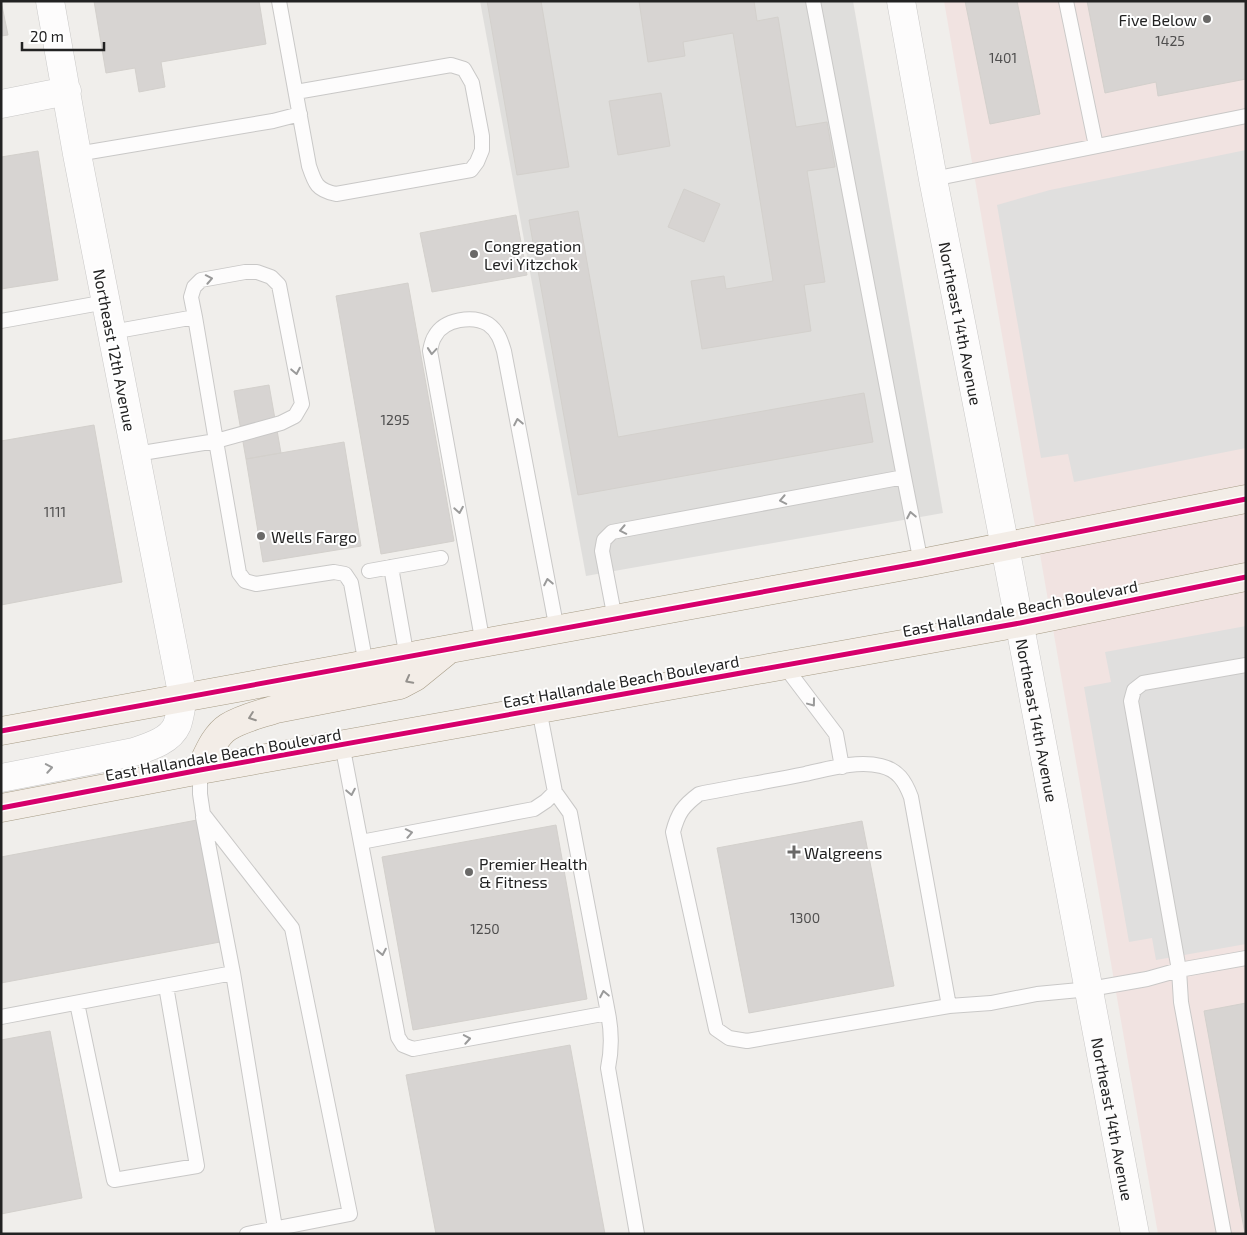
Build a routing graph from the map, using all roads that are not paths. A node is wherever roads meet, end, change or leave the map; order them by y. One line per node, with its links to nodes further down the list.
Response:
1 (50, 1): 6 (street, Northeast 12th Avenue)
2 (279, 1): 7 (lane)
3 (813, 1): 20 (lane)
4 (901, 1): 13 (street, Northeast 14th Avenue)
5 (1066, 1): 11 (lane)
6 (66, 91): 8 (street); 12 (street, Northeast 12th Avenue)
7 (296, 92): 9 (lane); 9 (lane)
8 (1, 104)
9 (300, 114): 12 (lane)
10 (1246, 116): 11 (lane)
11 (1096, 146): 13 (lane)
12 (77, 154): 14 (street, Northeast 12th Avenue)
13 (933, 179): 22 (street, Northeast 14th Avenue)
14 (106, 302): 16 (lane); 17 (street, Northeast 12th Avenue)
15 (195, 317): 17 (lane); 18 (lane); 18 (lane, one-way to 18)
16 (1, 321)
17 (112, 332): 19 (street, Northeast 12th Avenue)
18 (216, 441): 19 (lane); 35 (lane)
19 (136, 454): 37 (street, Northeast 12th Avenue)
20 (904, 477): 24 (lane, one-way to 20); 28 (lane, one-way to 28)
21 (1246, 499): 22 (main road)
22 (1005, 547): 24 (main road); 29 (street, Northeast 14th Avenue)
23 (441, 558): 25 (lane)
24 (920, 563): 28 (main road)
25 (391, 567): 26 (lane); 33 (lane)
26 (370, 571)
27 (1246, 576): 29 (main road, East Hallandale Beach Boulevard)
28 (615, 619): 30 (main road)
29 (1020, 622): 34 (main road, East Hallandale Beach Boulevard); 52 (street, Northeast 14th Avenue)
30 (557, 630): 31 (main road); 31 (lane, one-way to 31)
31 (483, 644): 32 (main road)
32 (448, 650): 33 (main road); 42 (main road, one-way to 42)
33 (408, 658): 35 (main road)
34 (784, 664): 38 (main road, East Hallandale Beach Boulevard); 41 (lane, one-way to 41)
35 (366, 665): 37 (main road)
36 (1246, 665): 49 (lane)
37 (183, 698): 39 (main road); 43 (street, one-way to 37)
38 (539, 709): 40 (main road, East Hallandale Beach Boulevard); 44 (lane)
39 (1, 730)
40 (342, 744): 42 (main road, East Hallandale Beach Boulevard); 47 (lane, one-way to 47)
41 (842, 767): 54 (lane); 54 (lane)
42 (200, 770): 45 (main road, East Hallandale Beach Boulevard); 46 (lane)
43 (1, 778)
44 (555, 792): 47 (lane, one-way to 44); 55 (lane, one-way to 44)
45 (1, 808)
46 (203, 814): 50 (lane); 57 (lane)
47 (361, 842): 55 (lane, one-way to 55)
48 (1246, 958): 49 (lane)
49 (1178, 970): 52 (lane); 61 (lane)
50 (233, 973): 51 (lane); 57 (lane)
51 (166, 986): 53 (lane); 53 (lane)
52 (1090, 988): 54 (lane); 60 (street, Northeast 14th Avenue)
53 (77, 1003): 56 (lane)
54 (949, 1006)
55 (608, 1013): 59 (lane)
56 (1, 1017)
57 (276, 1228): 58 (lane)
58 (247, 1234)
59 (637, 1234)
60 (1136, 1234)
61 (1224, 1234)

